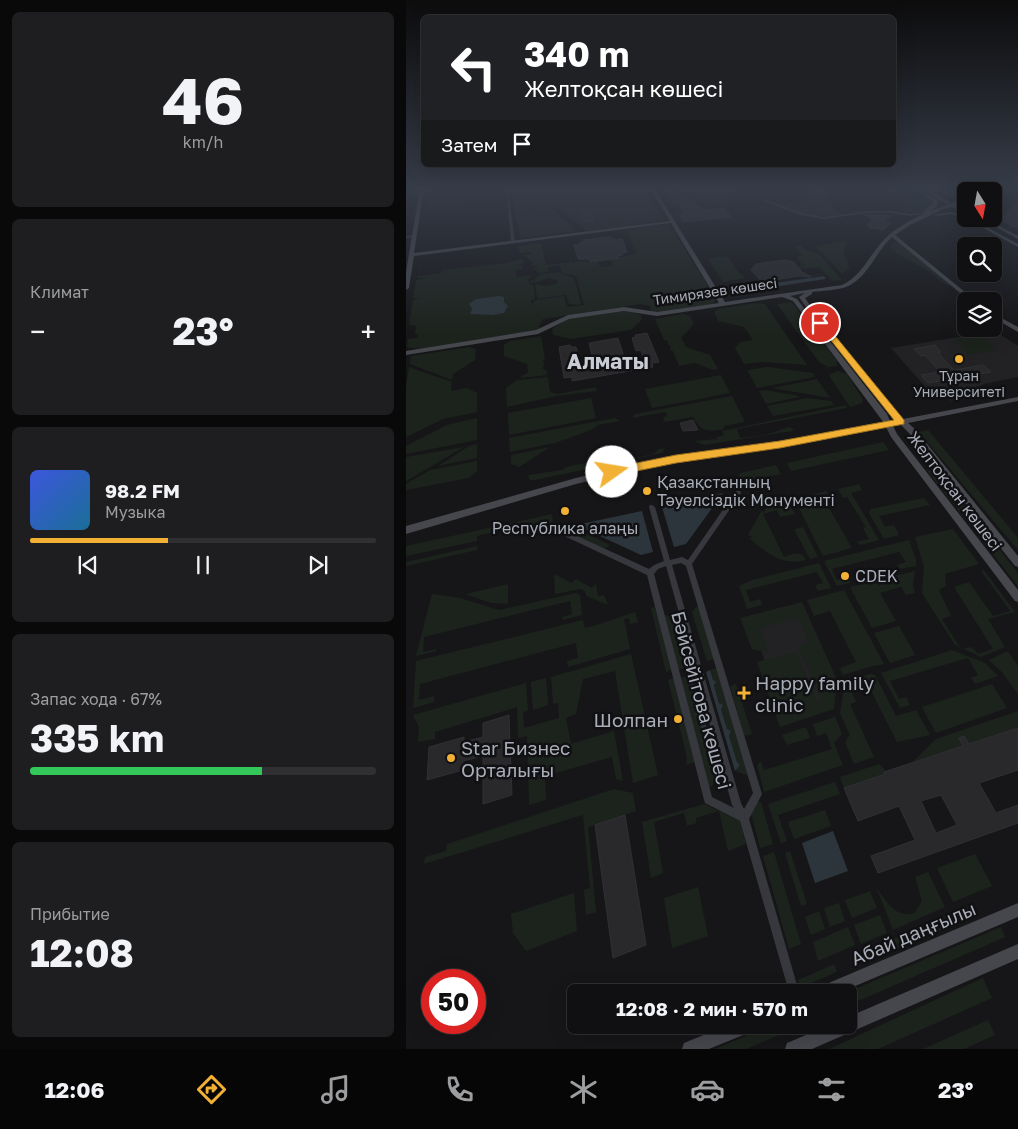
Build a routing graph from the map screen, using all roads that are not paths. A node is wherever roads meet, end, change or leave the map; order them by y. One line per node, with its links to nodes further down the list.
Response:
1 (414, 236): 10 (street)
2 (512, 237): 8 (street)
3 (558, 237): 8 (street)
4 (682, 237): 18 (street)
5 (890, 237): 14 (street, Тимирязев көшесі)
6 (896, 237): 15 (street)
7 (1002, 237): 9 (street)
8 (513, 242): 10 (street)
9 (1018, 246)
10 (412, 255): 11 (street)
11 (408, 264): 12 (street)
12 (407, 279): 13 (street)
13 (406, 288)
14 (805, 292): 16 (street, Тимирязев көшесі); 17 (street); 22 (street, Желтоқсан көшесі)
15 (962, 292)
16 (773, 296): 17 (street); 18 (street, Тимирязев көшесі)
17 (795, 300): 23 (street)
18 (723, 304): 21 (street, Тимирязев көшесі)
19 (1002, 321): 20 (street)
20 (1018, 330)
21 (406, 353)
22 (854, 365): 23 (street); 26 (street, Желтоқсан көшесі)
23 (846, 367): 24 (street)
24 (853, 376): 27 (street); 28 (street)
25 (1018, 398): 26 (street)
26 (901, 422): 27 (street); 34 (street, Желтоқсан көшесі)
27 (888, 425): 28 (street); 37 (street, Желтоқсан көшесі)
28 (854, 431): 31 (street)
29 (738, 493): 35 (street)
30 (652, 507): 33 (street, Бәйсейітова көшесі)
31 (406, 530)
32 (560, 531): 36 (street)
33 (668, 563): 35 (street); 36 (street); 38 (street, Бәйсейітова көшесі)
34 (1018, 563)
35 (689, 564): 38 (street, Бәйсейітова көшесі)
36 (650, 573): 38 (street, Бәйсейітова көшесі)
37 (1018, 598)
38 (744, 818): 41 (street, Бәйсейітова көшесі)
39 (1018, 910): 42 (street, Абай даңғылы)
40 (1018, 950): 43 (street)
41 (792, 984)
42 (843, 984)
43 (857, 1021)
44 (726, 1034): 46 (street)
45 (827, 1034): 47 (street)
46 (690, 1049)
47 (793, 1049)

